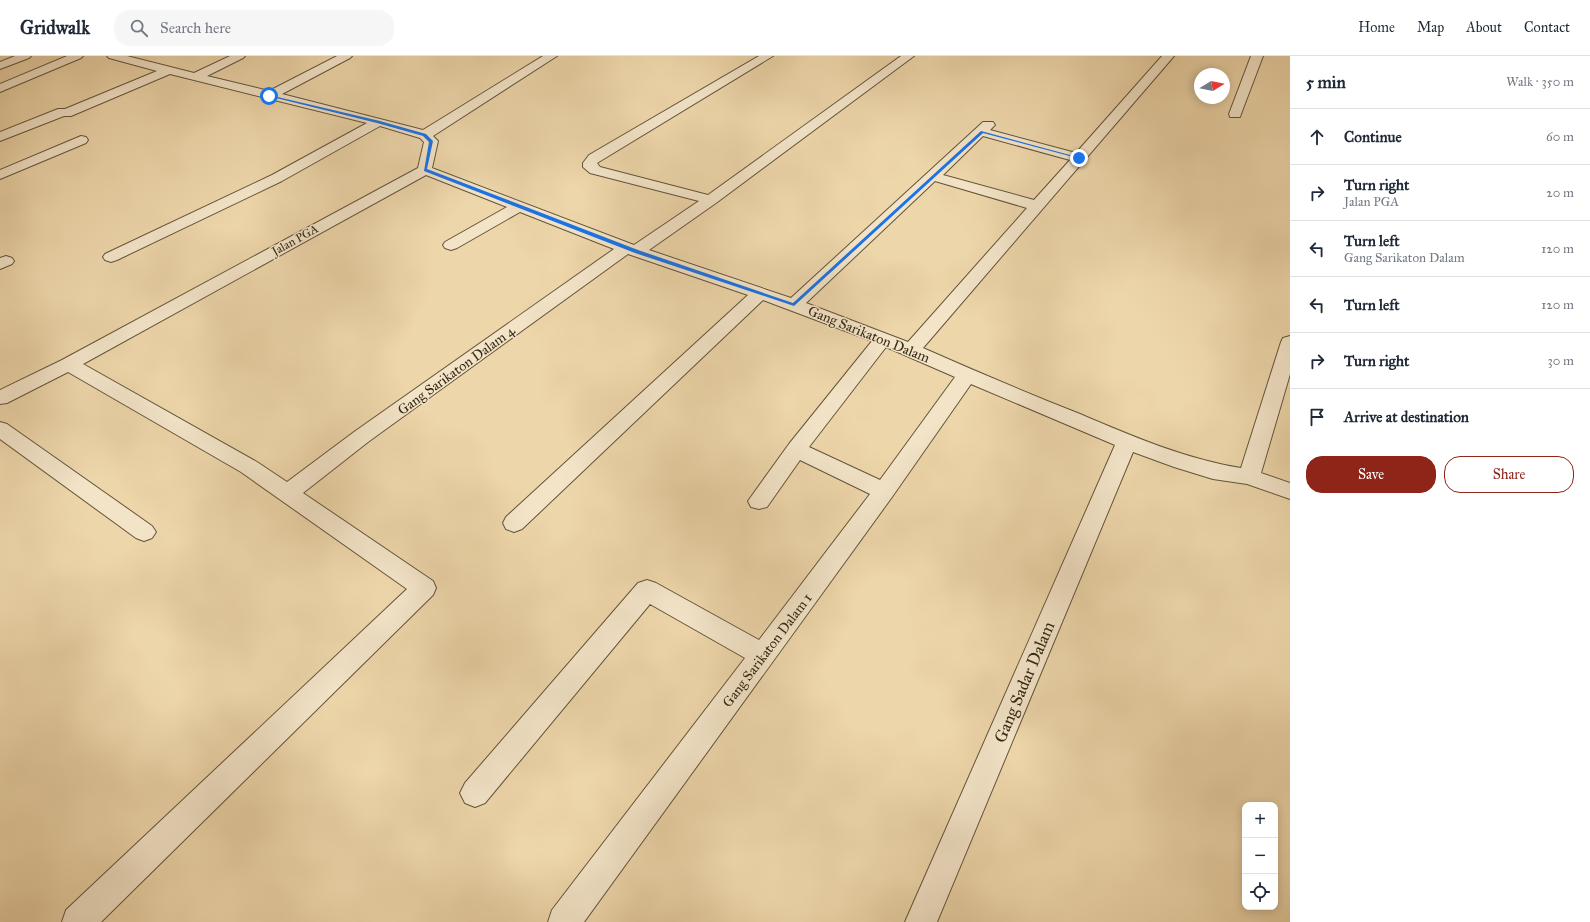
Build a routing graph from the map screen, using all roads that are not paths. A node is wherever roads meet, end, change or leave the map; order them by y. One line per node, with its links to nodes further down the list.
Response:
1 (25, 56): 11 (street)
2 (77, 56): 14 (street)
3 (113, 56): 12 (street)
4 (239, 56): 13 (street)
5 (346, 56): 15 (street)
6 (551, 56): 18 (street)
7 (767, 56): 25 (street)
8 (908, 56): 25 (street, Gang Sarikaton Dalam 4)
9 (1168, 56): 21 (street)
10 (1257, 56): 16 (street)
11 (0, 66)
12 (169, 70): 13 (street); 19 (street)
13 (195, 77): 15 (street)
14 (0, 88)
15 (269, 96): 17 (street)
16 (1235, 114)
17 (378, 122): 18 (street); 30 (street)
18 (424, 135): 22 (street)
19 (0, 137)
20 (81, 140): 23 (street)
21 (1079, 158): 24 (street); 27 (street)
22 (425, 170): 26 (street, Gang Sarikaton Dalam); 36 (street, Jalan PGA)
23 (3, 171)
24 (932, 176): 27 (street); 32 (street)
25 (711, 200): 29 (street, Gang Sarikaton Dalam 4)
26 (520, 206): 28 (street); 29 (street, Gang Sarikaton Dalam)
27 (1037, 206): 35 (street)
28 (451, 245)
29 (632, 250): 31 (street, Gang Sarikaton Dalam); 45 (street, Gang Sarikaton Dalam 4)
30 (111, 257)
31 (759, 294): 32 (street, Gang Sarikaton Dalam); 47 (street)
32 (794, 305): 33 (street, Gang Sarikaton Dalam)
33 (883, 339): 35 (street, Gang Sarikaton Dalam); 41 (street)
34 (1290, 342): 42 (street)
35 (912, 350): 37 (street, Gang Sarikaton Dalam)
36 (69, 364): 38 (street, Jalan PGA); 45 (street)
37 (966, 375): 40 (street, Gang Sarikaton Dalam); 43 (street, Gang Sarikaton Dalam 1)
38 (0, 398)
39 (0, 429): 48 (street)
40 (1127, 442): 42 (street, Gang Sarikaton Dalam); 53 (street, Gang Sadar Dalam)
41 (796, 449): 43 (street); 46 (street)
42 (1249, 476): 44 (street, Gang Sarikaton Dalam)
43 (884, 491): 49 (street, Gang Sarikaton Dalam 1)
44 (1290, 491)
45 (287, 494): 51 (street)
46 (759, 501)
47 (514, 523)
48 (144, 532)
49 (763, 655): 50 (street); 52 (street, Gang Sarikaton Dalam 1)
50 (475, 793)
51 (78, 922)
52 (564, 922)
53 (921, 922)

